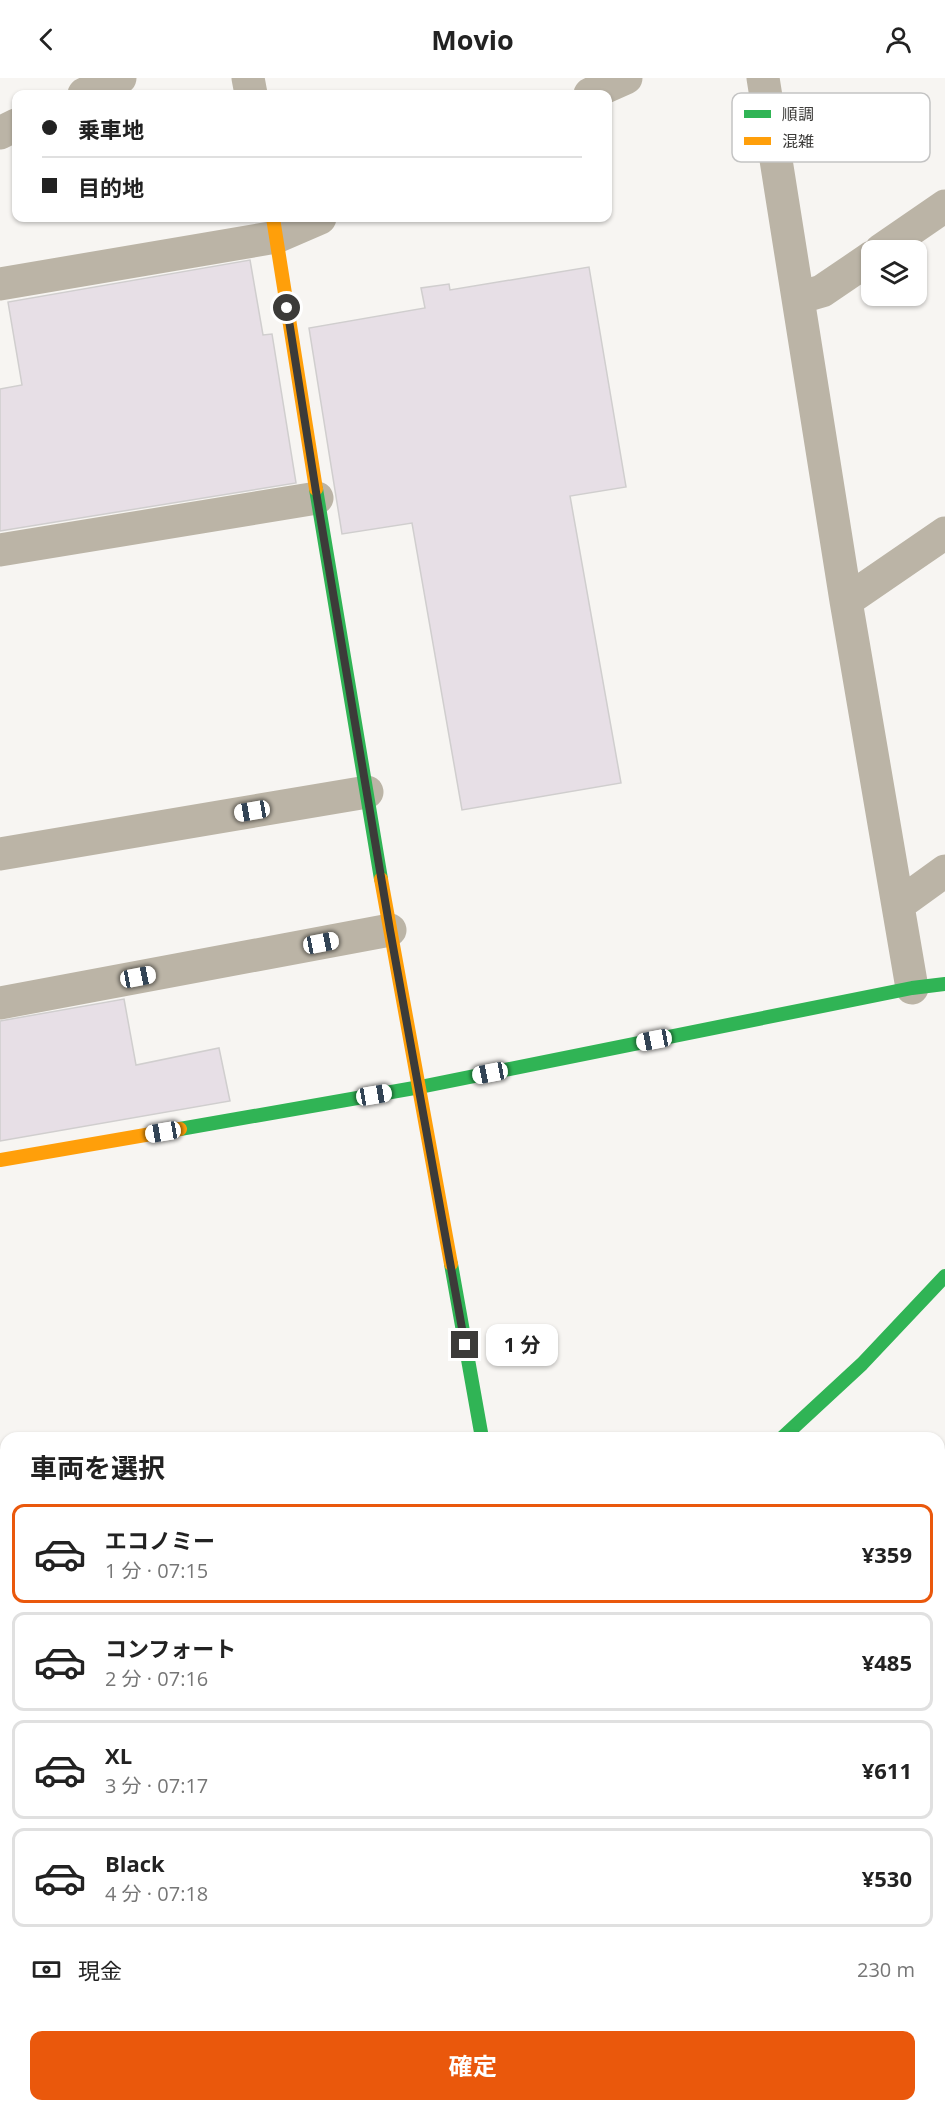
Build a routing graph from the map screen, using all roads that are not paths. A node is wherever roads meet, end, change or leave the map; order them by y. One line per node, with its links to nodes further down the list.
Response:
1 (120, 78): 4 (street)
2 (626, 78): 5 (street)
3 (763, 78): 6 (street)
4 (93, 90)
5 (599, 90)
6 (765, 93)
7 (776, 162): 14 (street)
8 (945, 206): 11 (street)
9 (300, 222): 10 (street)
10 (275, 227): 13 (street); 15 (street)
11 (895, 240)
12 (861, 264): 14 (street)
13 (0, 284)
14 (798, 298): 18 (street)
15 (317, 498): 17 (street); 19 (street)
16 (945, 533): 18 (street)
17 (0, 550)
18 (846, 601): 22 (street)
19 (367, 792): 20 (street); 23 (street)
20 (0, 854)
21 (945, 871): 22 (street)
22 (898, 905): 25 (street)
23 (390, 930): 26 (street); 27 (street)
24 (945, 984): 25 (street)
25 (912, 988): 27 (street)
26 (0, 1003)
27 (420, 1087): 28 (street); 30 (street)
28 (0, 1160)
29 (945, 1276): 31 (street)
30 (481, 1432)
31 (788, 1432)

